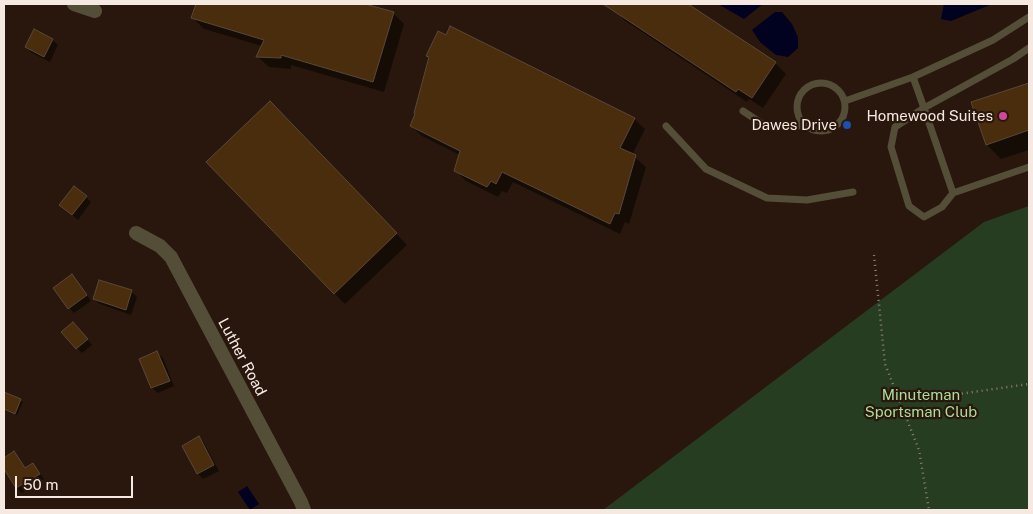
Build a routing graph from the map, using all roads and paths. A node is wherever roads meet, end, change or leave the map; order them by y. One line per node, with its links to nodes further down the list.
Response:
1 (74, 4): 2 (street)
2 (95, 11)
3 (1029, 17): 5 (lane)
4 (1029, 48): 7 (lane)
5 (913, 77): 6 (lane); 7 (lane)
6 (845, 101): 10 (lane); 10 (lane)
7 (924, 108): 13 (lane); 13 (lane)
8 (743, 110): 10 (lane)
9 (666, 126): 12 (lane)
10 (806, 126)
11 (1029, 167): 13 (lane)
12 (853, 192)
13 (953, 192)
14 (136, 233): 18 (street, Luther Road)
15 (874, 255): 17 (path)
16 (1029, 384): 17 (path)
17 (897, 396): 19 (path)
18 (304, 510)
19 (929, 510)

